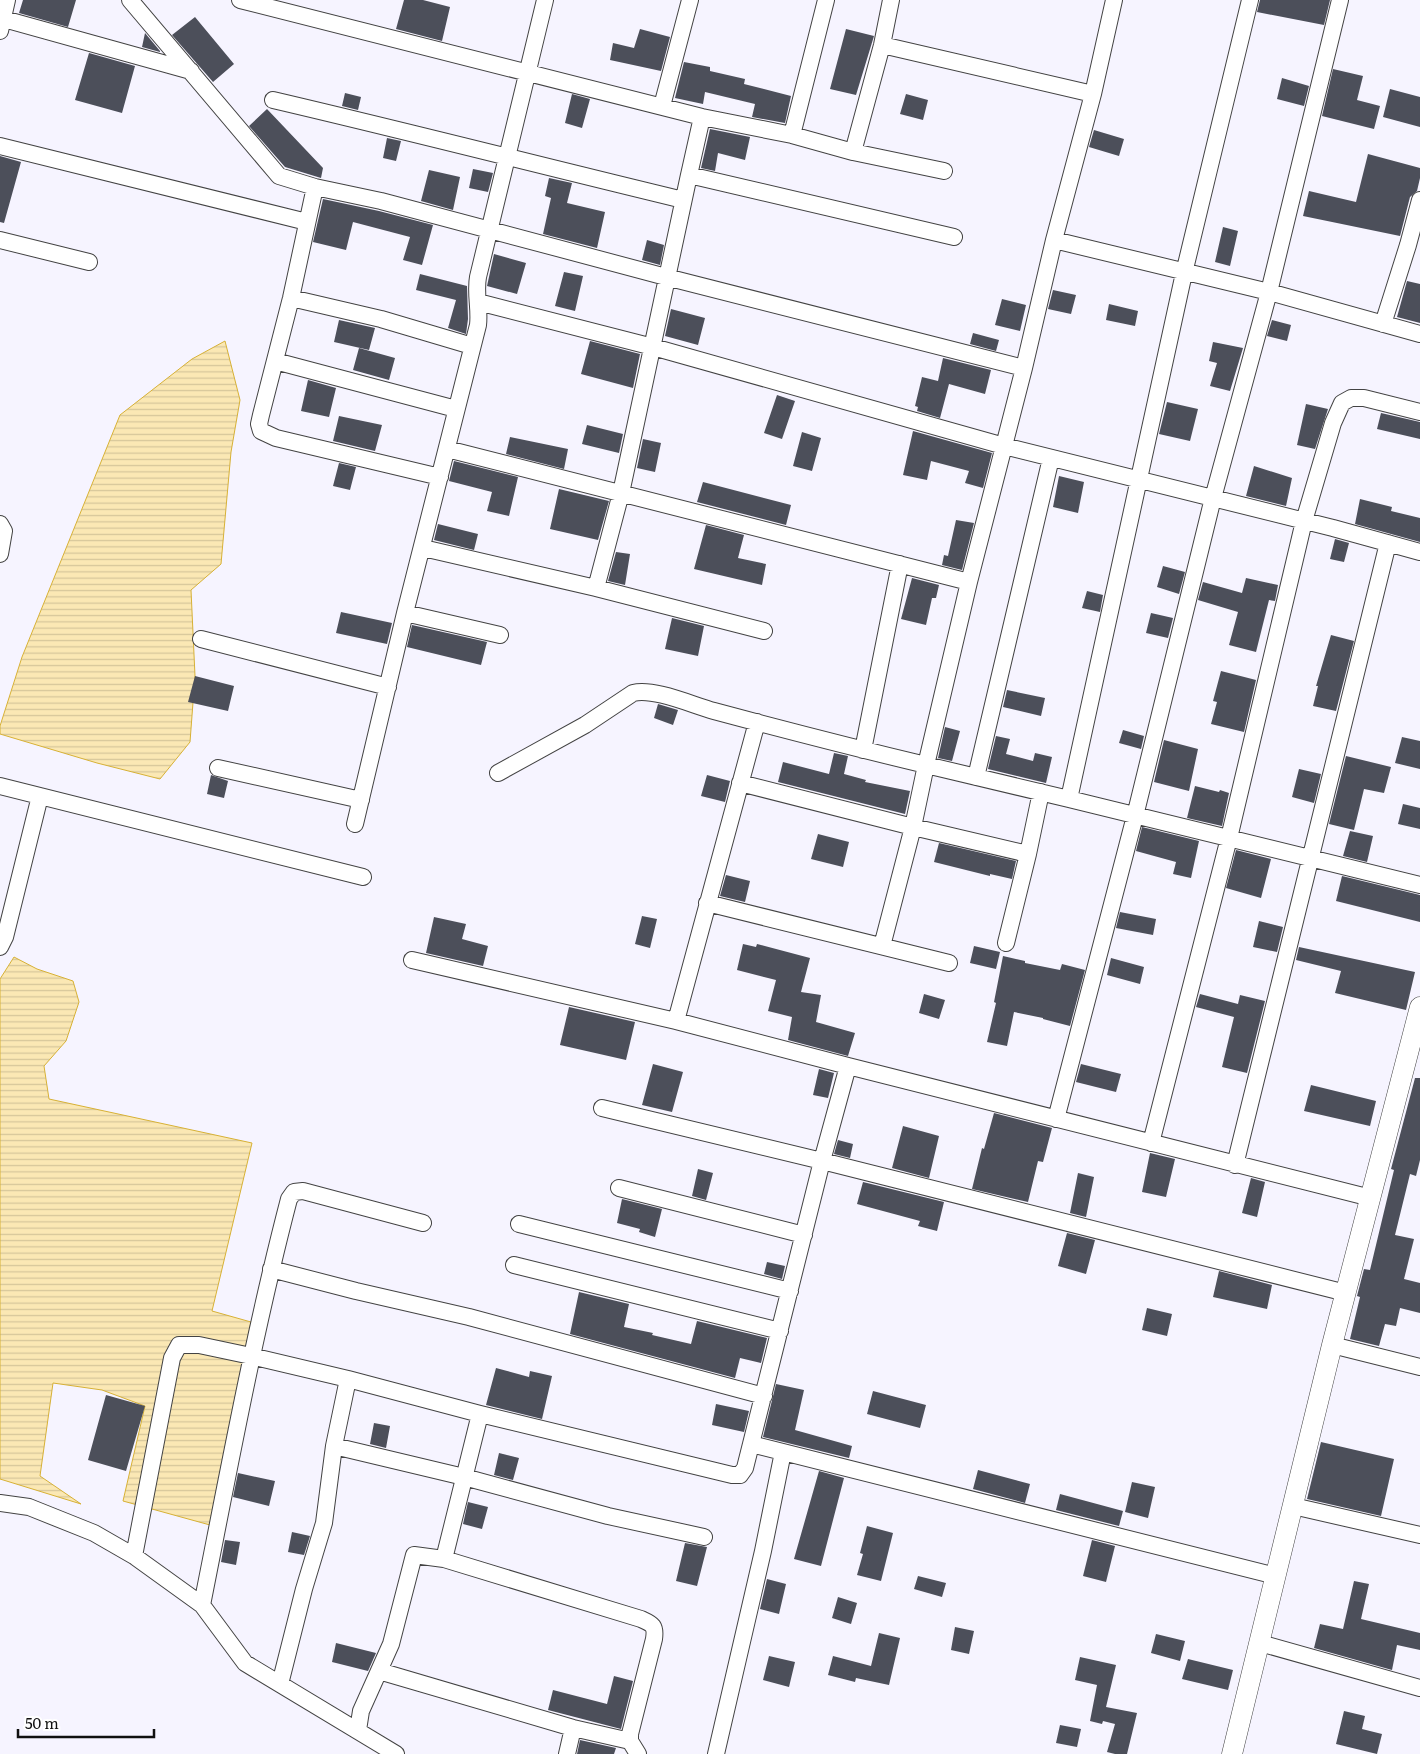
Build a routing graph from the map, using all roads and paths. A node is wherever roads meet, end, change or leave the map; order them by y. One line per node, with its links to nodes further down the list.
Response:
1 (7, 0): 11 (street)
2 (130, 0): 13 (street)
3 (240, 0): 14 (street)
4 (545, 0): 14 (street)
5 (690, 0): 17 (street)
6 (826, 0): 19 (street)
7 (892, 0): 12 (street)
8 (1114, 0): 15 (street)
9 (1250, 0): 34 (street)
10 (1340, 0): 36 (street)
11 (1, 22): 13 (street)
12 (882, 46): 15 (street); 21 (street)
13 (191, 71): 25 (street)
14 (528, 73): 17 (street); 22 (street)
15 (1093, 94): 32 (street)
16 (273, 100): 22 (street)
17 (662, 106): 18 (street)
18 (702, 117): 19 (street); 24 (street)
19 (792, 135): 21 (street)
20 (0, 146): 28 (street)
21 (853, 152): 23 (street)
22 (507, 158): 26 (street); 29 (street)
23 (944, 171)
24 (689, 176): 26 (street); 30 (street)
25 (315, 187): 28 (street); 29 (street)
26 (683, 200): 35 (street)
27 (1420, 200): 39 (street)
28 (307, 222): 37 (street)
29 (489, 230): 35 (street); 38 (street)
30 (954, 237)
31 (0, 240): 33 (street)
32 (1054, 240): 34 (street); 44 (street)
33 (89, 262)
34 (1184, 272): 36 (street); 51 (street)
35 (666, 277): 42 (street); 44 (street)
36 (1269, 292): 39 (street); 53 (street)
37 (290, 298): 41 (street); 43 (street)
38 (478, 302): 41 (street); 42 (street)
39 (1383, 324): 40 (street)
40 (1420, 334)
41 (472, 346): 45 (street)
42 (653, 347): 47 (street); 52 (street)
43 (275, 361): 45 (street); 50 (street)
44 (1024, 368): 47 (street)
45 (456, 409): 48 (street)
46 (1420, 412): 54 (street)
47 (1004, 446): 49 (street); 61 (street)
48 (447, 449): 50 (street); 52 (street)
49 (1051, 458): 51 (street); 73 (street)
50 (440, 477): 57 (street)
51 (1139, 479): 53 (street); 78 (street)
52 (621, 494): 60 (street); 62 (street)
53 (1213, 498): 54 (street); 80 (street)
54 (1304, 521): 56 (street); 83 (street)
55 (0, 524): 59 (street)
56 (1388, 543): 58 (street); 85 (street)
57 (422, 548): 62 (street); 63 (street)
58 (1420, 552)
59 (0, 554)
60 (900, 564): 61 (street); 69 (street)
61 (969, 582): 70 (street)
62 (596, 588): 64 (street)
63 (405, 613): 65 (street); 67 (street)
64 (764, 631)
65 (500, 635)
66 (200, 638): 67 (street)
67 (388, 687): 79 (street)
68 (757, 722): 69 (street); 72 (street); 74 (street)
69 (863, 750): 70 (street)
70 (926, 764): 73 (street); 82 (street)
71 (218, 768): 79 (street)
72 (498, 773)
73 (976, 776): 76 (street)
74 (740, 783): 82 (street); 88 (street)
75 (0, 786): 77 (street)
76 (1041, 792): 78 (street); 84 (street)
77 (40, 796): 86 (street); 90 (street)
78 (1069, 799): 80 (street)
79 (361, 800): 81 (street)
80 (1136, 816): 83 (street); 99 (street)
81 (355, 824)
82 (913, 827): 84 (street); 91 (street)
83 (1229, 838): 85 (street); 100 (street)
84 (1028, 854): 89 (street)
85 (1310, 858): 87 (street); 102 (street)
86 (363, 877)
87 (1420, 885)
88 (707, 903): 91 (street); 95 (street)
89 (1006, 943)
90 (0, 946)
91 (882, 946): 93 (street)
92 (412, 960): 95 (street)
93 (949, 963)
94 (1420, 1007): 96 (street)
95 (676, 1021): 97 (street)
96 (1415, 1048): 104 (street)
97 (848, 1066): 99 (street); 101 (street)
98 (602, 1108): 101 (street)
99 (1056, 1119): 100 (street)
100 (1151, 1143): 102 (street)
101 (822, 1160): 107 (street); 111 (street)
102 (1235, 1164): 104 (street)
103 (619, 1188): 107 (street)
104 (1371, 1198): 111 (street)
105 (423, 1222): 109 (street)
106 (519, 1224): 110 (street)
107 (804, 1235): 110 (street)
108 (514, 1265): 112 (street)
109 (271, 1269): 114 (street); 117 (street)
110 (790, 1291): 112 (street)
111 (1346, 1293): 113 (street)
112 (780, 1331): 117 (street)
113 (1332, 1345): 115 (street); 124 (street)
114 (251, 1356): 116 (street); 127 (street); 130 (street)
115 (1420, 1367)
116 (348, 1379): 118 (street); 120 (street)
117 (764, 1396): 119 (street)
118 (480, 1414): 119 (street); 122 (street)
119 (751, 1444): 121 (street)
120 (334, 1446): 122 (street); 133 (street)
121 (783, 1452): 129 (street); 140 (street)
122 (464, 1477): 126 (street); 128 (street)
123 (0, 1503): 127 (street)
124 (1294, 1506): 125 (street); 129 (street)
125 (1420, 1535)
126 (704, 1537)
127 (134, 1556): 130 (street)
128 (444, 1559): 132 (street); 137 (street)
129 (1276, 1576): 131 (street)
130 (202, 1605): 133 (street)
131 (1260, 1643): 134 (street); 141 (street)
132 (379, 1671): 135 (street); 136 (street)
133 (280, 1684): 136 (street)
134 (1420, 1688)
135 (573, 1728): 137 (street); 139 (street)
136 (358, 1730): 138 (street)
137 (634, 1748)
138 (396, 1754)
139 (567, 1754)
140 (716, 1754)
141 (1232, 1754)

